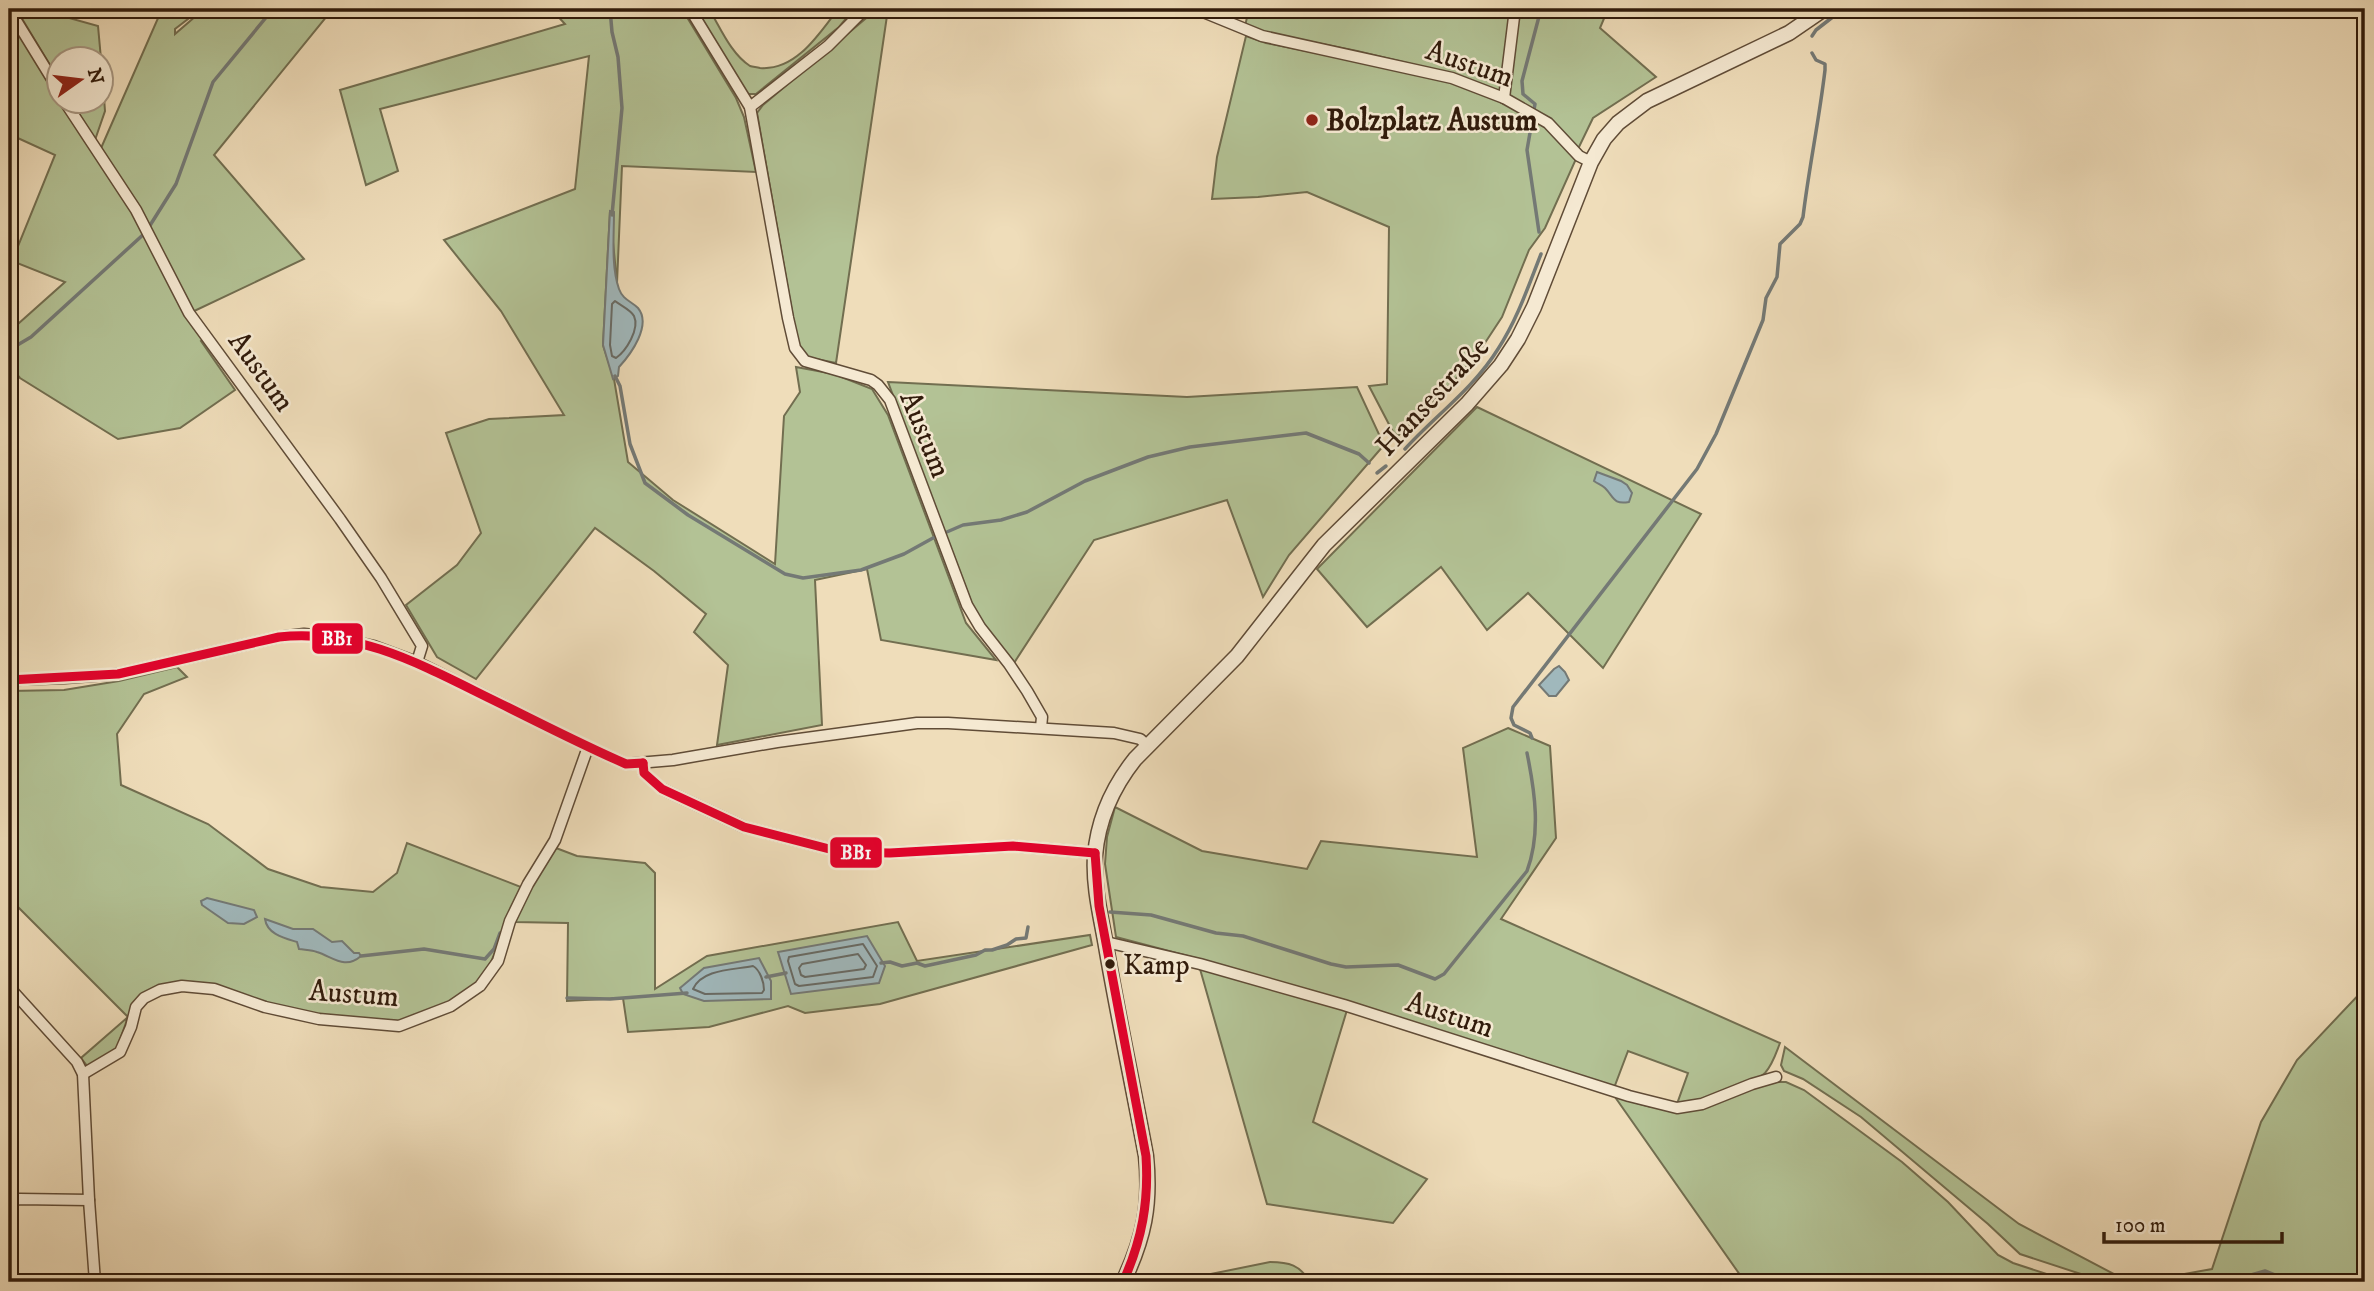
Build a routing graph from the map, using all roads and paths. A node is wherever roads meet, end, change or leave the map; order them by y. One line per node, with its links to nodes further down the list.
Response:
1 (9, 9): 7 (street)
2 (690, 9): 9 (street, Austum)
3 (865, 9): 9 (street)
4 (1196, 9): 8 (street, Austum)
5 (1515, 9): 8 (street)
6 (1824, 9): 11 (street, Hansestraße)
7 (46, 69)
8 (1504, 98): 11 (street, Austum)
9 (750, 107): 14 (street, Austum)
10 (74, 116): 12 (street, Austum)
11 (1591, 162): 15 (street, Hansestraße)
12 (417, 662): 13 (street); 16 (street)
13 (9, 680)
14 (1041, 728): 15 (street); 17 (street)
15 (1147, 746): 18 (street, Hansestraße)
16 (588, 747): 17 (street); 21 (street, Austum)
17 (643, 763): 18 (street)
18 (1096, 853): 19 (street, Hansestraße)
19 (1105, 942): 22 (street, Austum); 26 (street, Hansestraße)
20 (9, 987): 21 (street)
21 (83, 1074): 23 (street)
22 (1776, 1077)
23 (89, 1200): 24 (street); 25 (street)
24 (9, 1203)
25 (95, 1282)
26 (1123, 1282)

